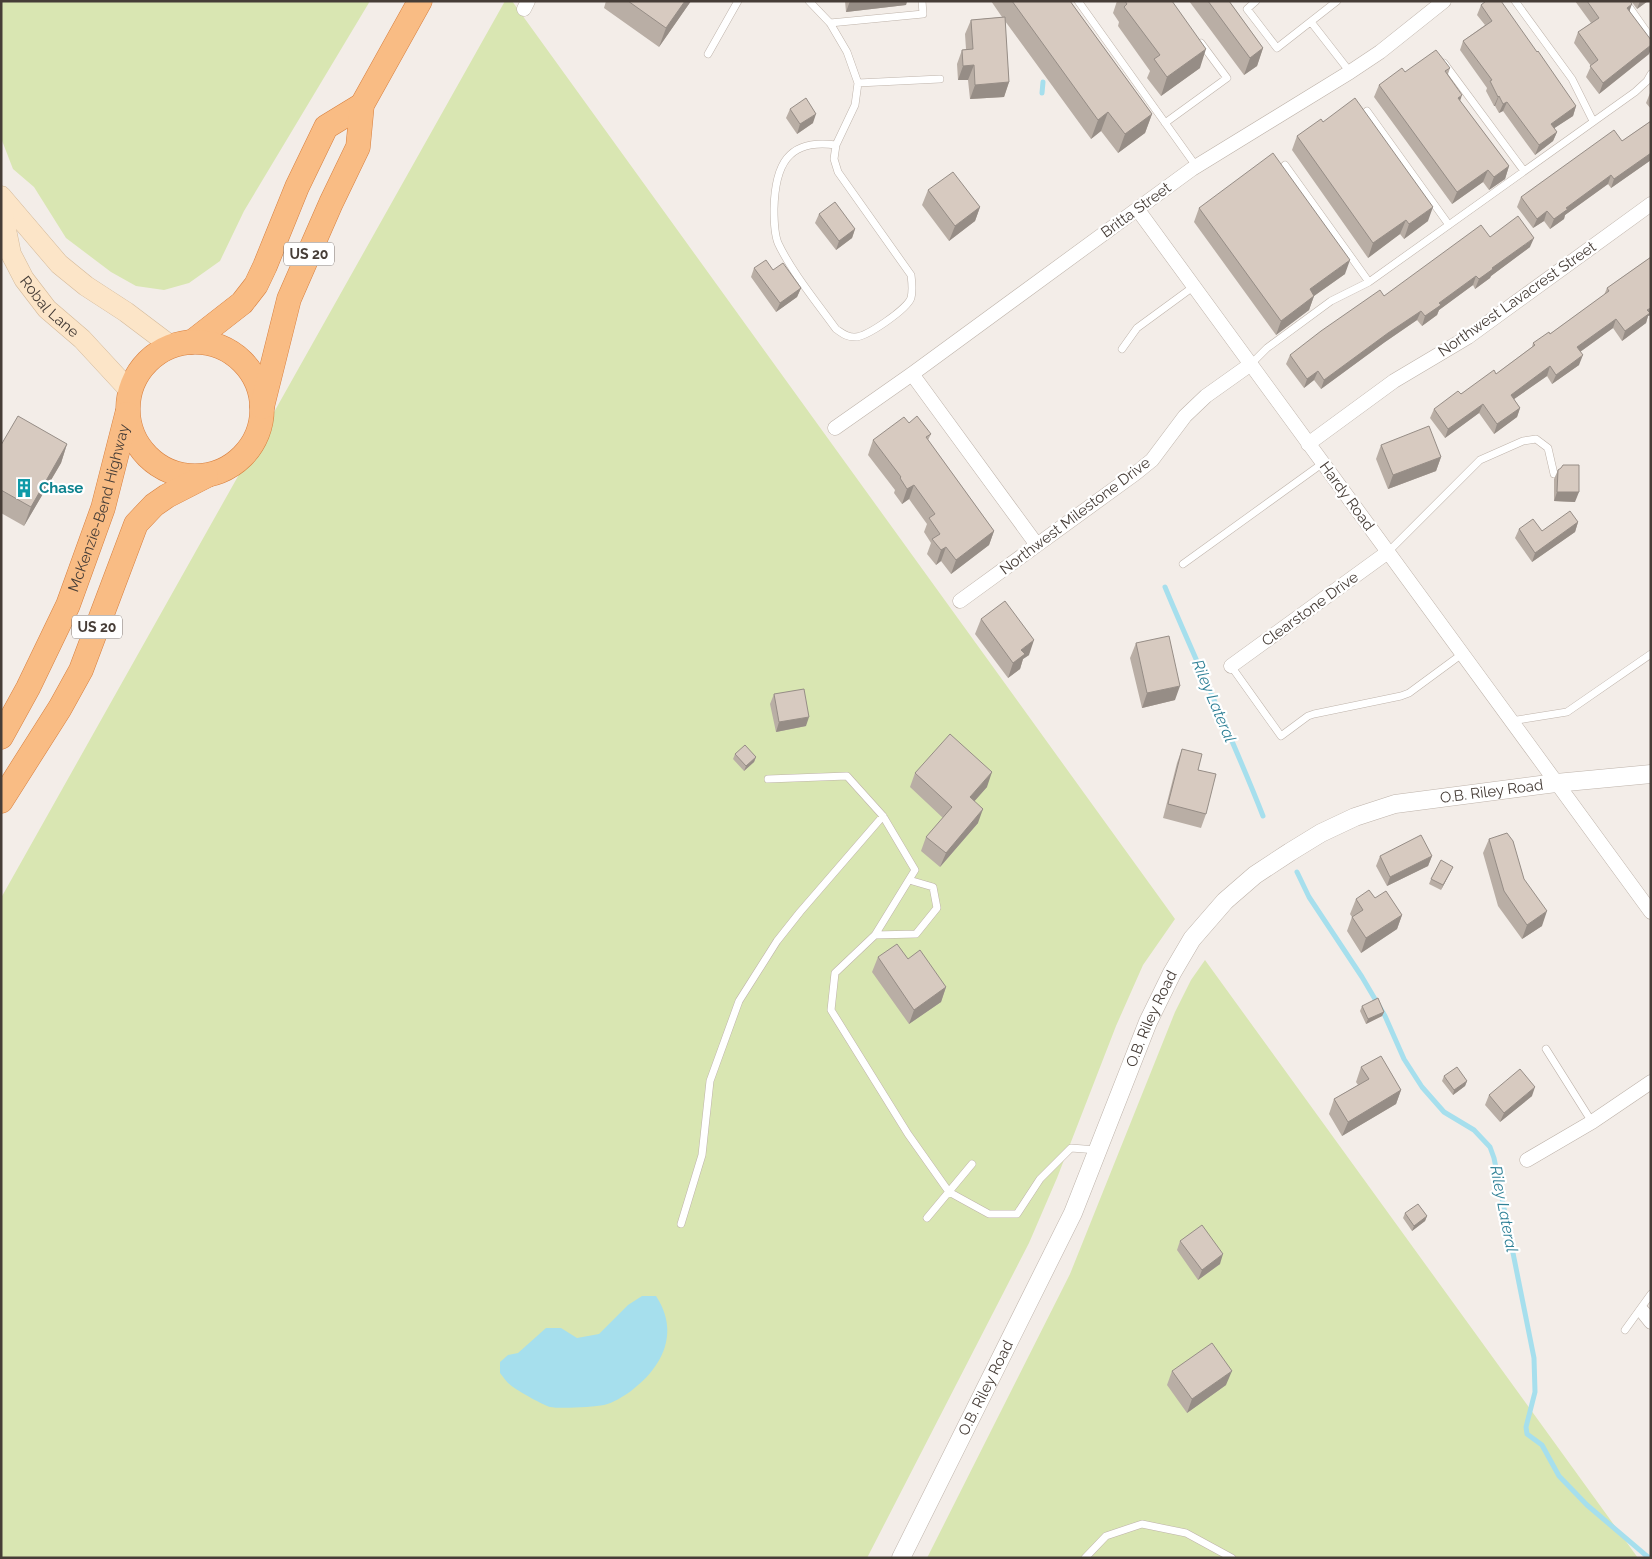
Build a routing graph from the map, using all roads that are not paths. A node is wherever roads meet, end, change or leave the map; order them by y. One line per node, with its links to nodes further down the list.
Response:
1 (420, 1): 21 (highway, US 20)
2 (738, 1): 15 (lane)
3 (809, 1): 12 (lane)
4 (922, 1): 12 (lane)
5 (1256, 1): 11 (lane)
6 (1337, 1): 11 (lane)
7 (1444, 1): 17 (street, Britta Street)
8 (1516, 1): 23 (lane)
9 (1625, 1): 13 (lane)
10 (1078, 2): 24 (lane)
11 (1311, 22): 17 (lane)
12 (830, 23): 20 (lane)
13 (1651, 38)
14 (1199, 40): 24 (lane)
15 (708, 54)
16 (1438, 56): 28 (lane)
17 (1350, 72): 27 (street, Britta Street)
18 (1651, 74): 23 (lane)
19 (940, 79): 20 (lane)
20 (858, 83): 25 (lane)
21 (362, 105): 36 (highway, US 20); 41 (highway, US 20)
22 (1367, 111): 33 (lane)
23 (1593, 121): 28 (lane)
24 (1166, 123): 27 (lane)
25 (836, 145): 25 (lane)
26 (1285, 165): 34 (lane)
27 (1196, 166): 32 (street, Britta Street)
28 (1524, 171): 33 (lane)
29 (1, 196): 36 (main road)
30 (1651, 204): 43 (street, Northwest Lavacrest Street)
31 (1, 205): 40 (main road, Robal Lane)
32 (1138, 210): 35 (street, Hardy Road); 39 (street, Britta Street)
33 (1449, 225): 34 (lane)
34 (1369, 282): 38 (lane)
35 (1193, 287): 37 (lane); 38 (street, Hardy Road)
36 (181, 344): 40 (highway); 41 (highway)
37 (1122, 349)
38 (1251, 364): 43 (street, Hardy Road); 47 (street, Northwest Milestone Drive)
39 (912, 374): 42 (street, Britta Street); 47 (street)
40 (129, 402): 46 (highway); 55 (highway, McKenzie-Bend Highway / US 20)
41 (262, 407): 46 (highway)
42 (835, 428)
43 (1308, 444): 44 (street, Hardy Road)
44 (1322, 463): 48 (street, Hardy Road); 49 (lane)
45 (1554, 474): 48 (lane)
46 (210, 475): 59 (highway, US 20)
47 (1037, 545): 50 (street, Northwest Milestone Drive)
48 (1388, 552): 51 (street, Hardy Road); 53 (street, Clearstone Drive)
49 (1183, 564)
50 (960, 601)
51 (1462, 654): 53 (lane); 54 (street, Hardy Road)
52 (1651, 654): 54 (lane)
53 (1231, 666)
54 (1511, 721): 58 (street, Hardy Road)
55 (1, 737)
56 (1651, 774): 58 (street, O.B. Riley Road)
57 (768, 779): 60 (lane)
58 (1556, 783): 62 (street, Hardy Road); 67 (street, O.B. Riley Road)
59 (1, 802)
60 (882, 816): 61 (lane); 72 (lane)
61 (909, 880): 63 (lane); 63 (lane)
62 (1651, 912)
63 (875, 935): 70 (lane)
64 (1546, 1050): 66 (lane)
65 (1651, 1082): 66 (street)
66 (1592, 1122): 68 (street)
67 (1098, 1150): 70 (lane); 75 (street, O.B. Riley Road)
68 (1527, 1160)
69 (972, 1164): 70 (lane)
70 (949, 1192): 71 (lane)
71 (927, 1218)
72 (680, 1224)
73 (1651, 1294): 74 (lane)
74 (1625, 1330)
75 (902, 1558)
76 (1085, 1558): 77 (lane)
77 (1232, 1558)

